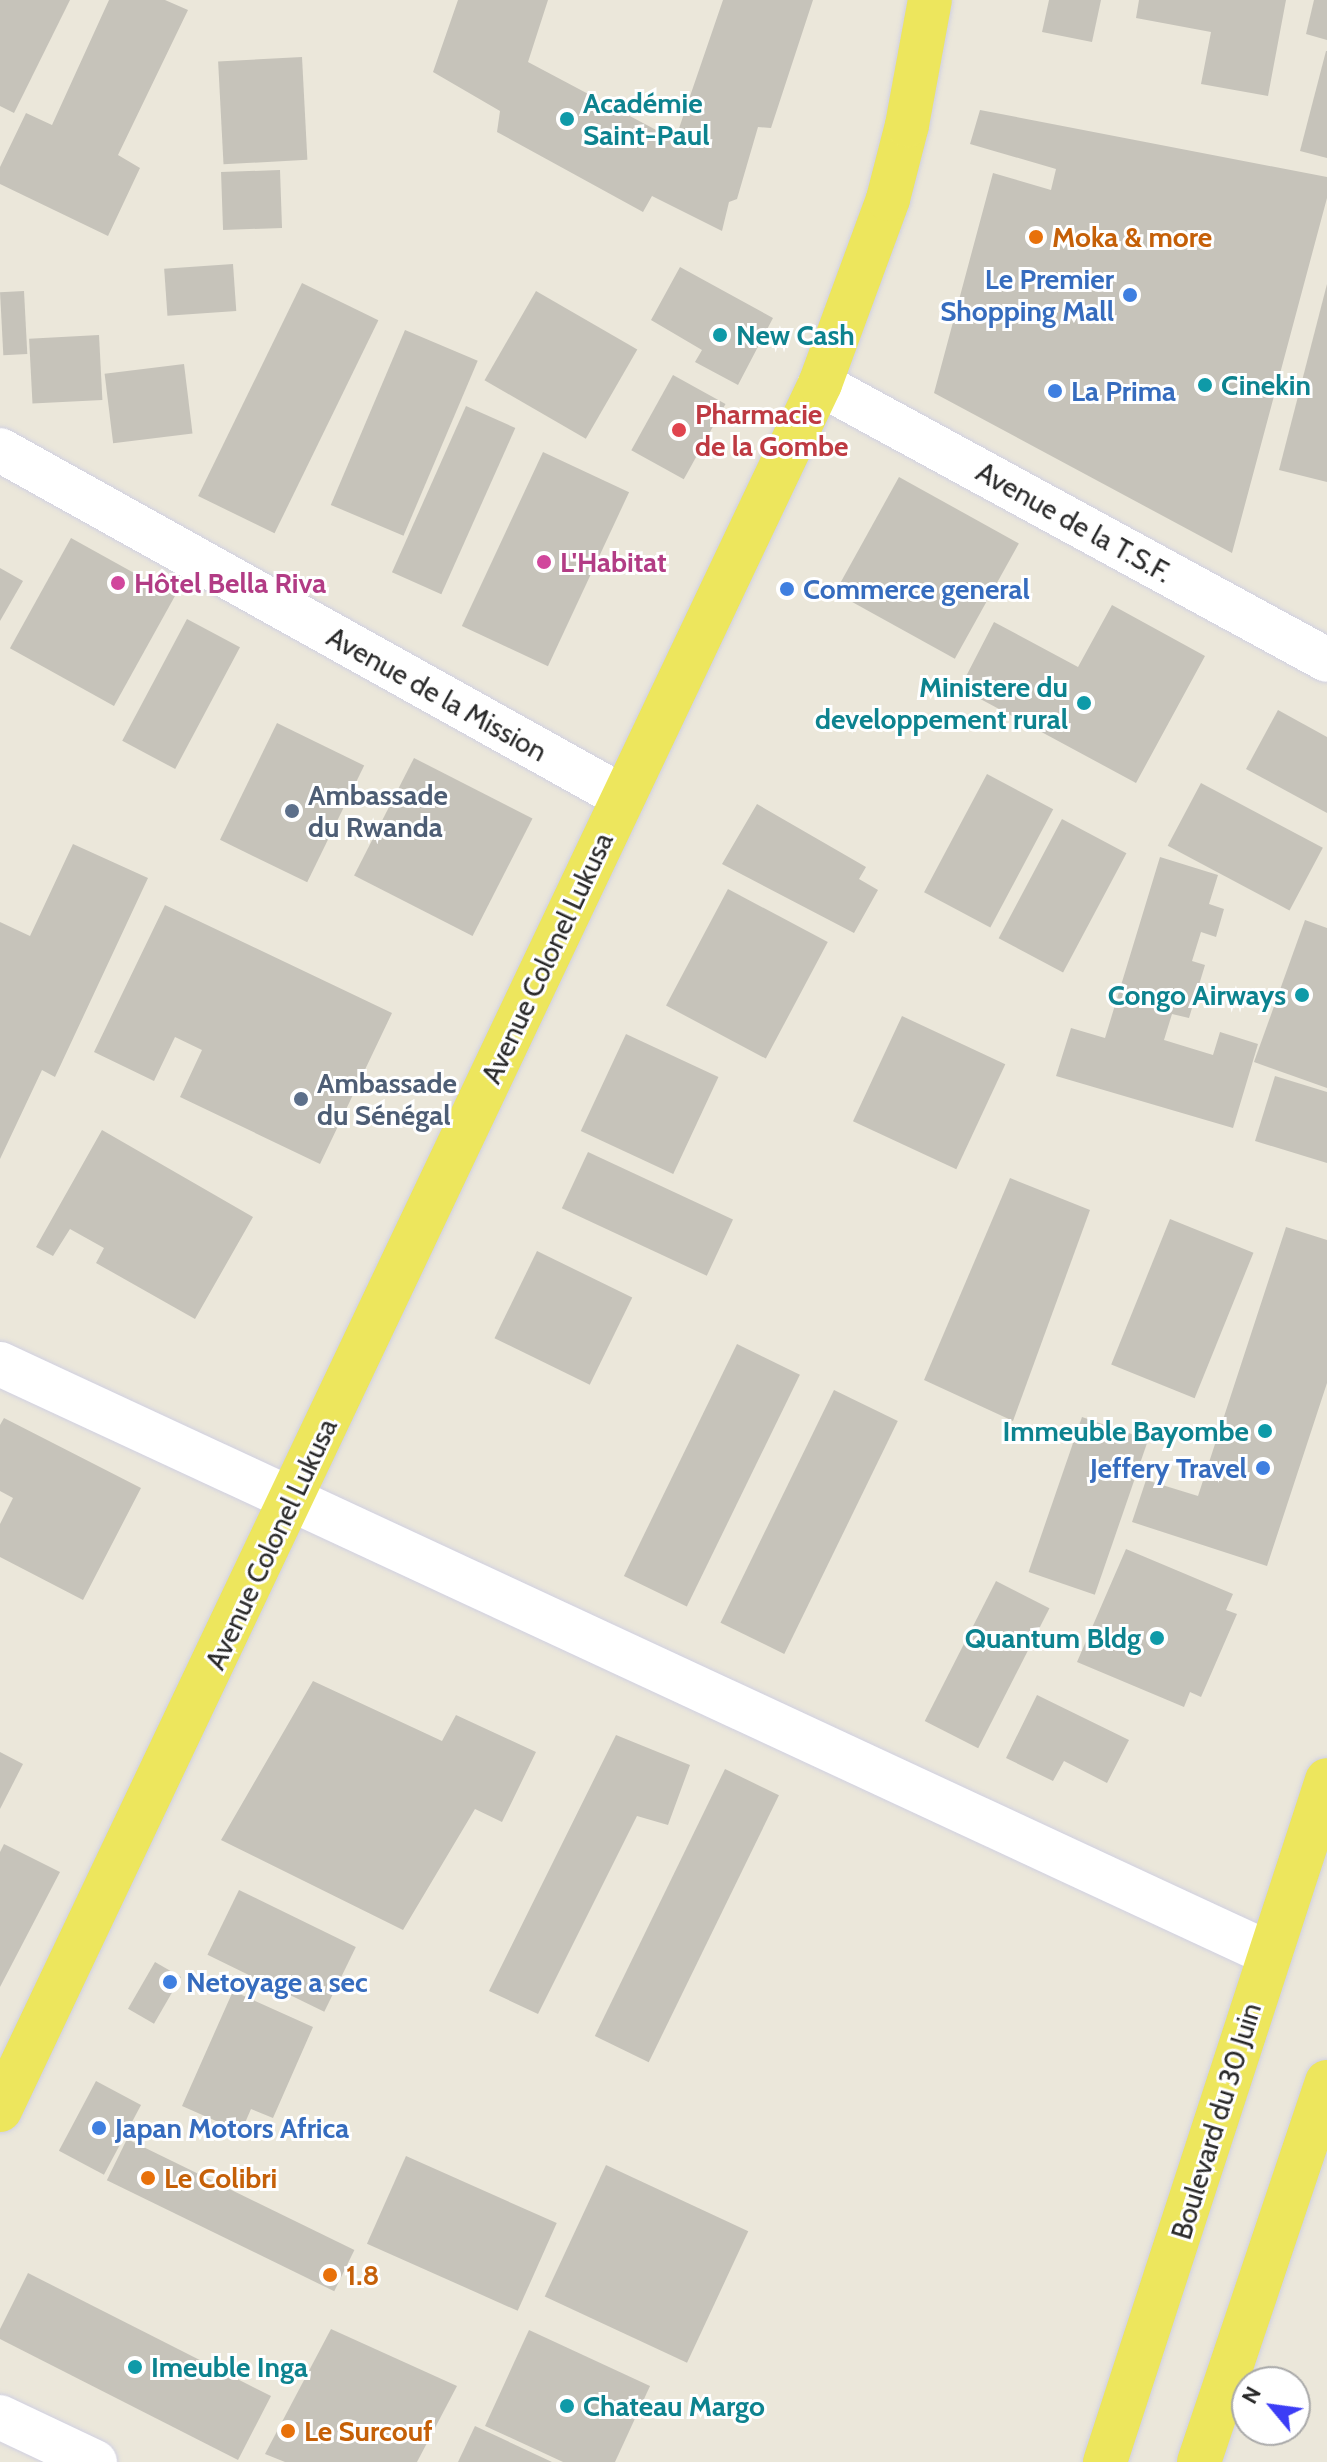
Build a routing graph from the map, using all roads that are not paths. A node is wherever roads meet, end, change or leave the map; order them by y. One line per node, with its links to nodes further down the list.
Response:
1 (930, 0): 2 (main road, Avenue Colonel Lukusa)
2 (820, 384): 4 (street, Avenue de la T.S.F.); 5 (main road, Avenue Colonel Lukusa)
3 (0, 450): 5 (street, Avenue de la Mission)
4 (1327, 660)
5 (623, 797): 7 (main road, Avenue Colonel Lukusa)
6 (0, 1364): 7 (street)
7 (292, 1500): 9 (street); 11 (main road, Avenue Colonel Lukusa)
8 (1327, 1780): 9 (main road, Boulevard du 30 Juin)
9 (1268, 1953): 14 (main road, Boulevard du 30 Juin)
10 (1327, 2082): 15 (main road)
11 (0, 2110)
12 (0, 2417): 13 (street)
13 (95, 2462)
14 (1105, 2462)
15 (1199, 2462)

